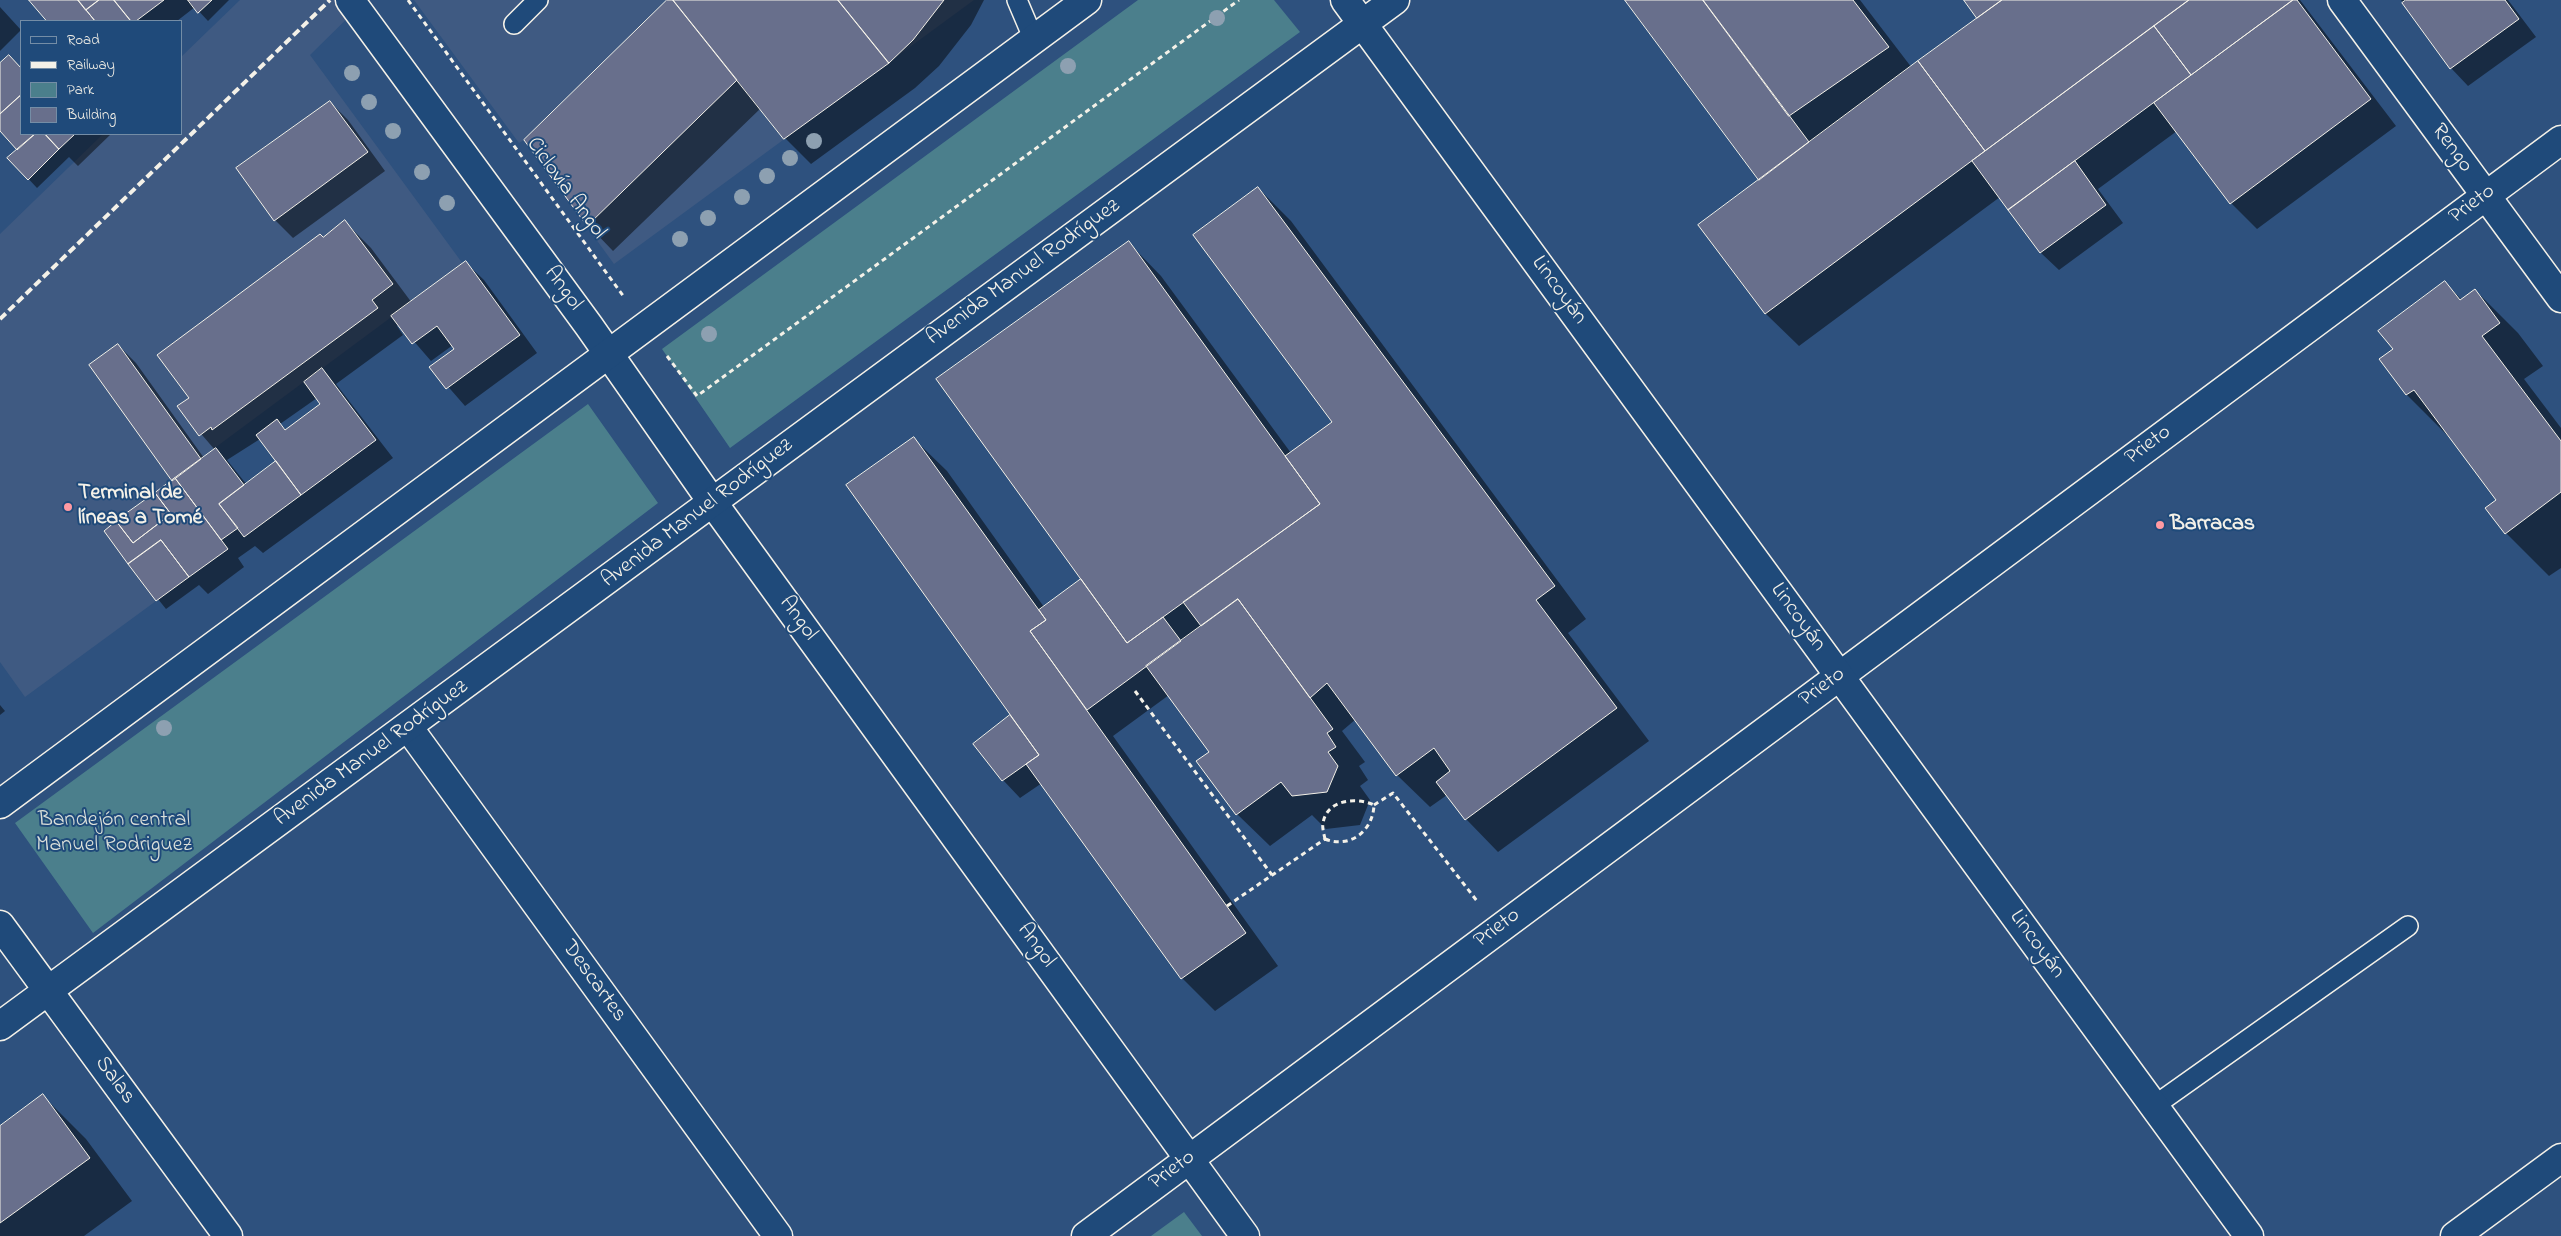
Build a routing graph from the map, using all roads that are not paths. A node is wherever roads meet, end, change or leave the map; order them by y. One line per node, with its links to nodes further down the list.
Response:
1 (350, 0): 14 (street, Angol)
2 (538, 0): 8 (lane)
3 (1017, 0): 10 (lane)
4 (1087, 0): 10 (street)
5 (1345, 0): 9 (street, Lincoyán)
6 (1395, 0): 9 (street, Avenida Manuel Rodríguez)
7 (2342, 0): 12 (street, Rengo)
8 (514, 24)
9 (1362, 25): 15 (street, Avenida Manuel Rodríguez); 16 (street, Lincoyán)
10 (1034, 40): 14 (street)
11 (2561, 140): 12 (street, Prieto)
12 (2486, 195): 13 (street, Rengo); 16 (street, Prieto)
13 (2561, 298)
14 (609, 354): 15 (street, Angol); 18 (street)
15 (713, 503): 17 (street, Avenida Manuel Rodríguez); 25 (street, Angol)
16 (1839, 676): 23 (street, Lincoyán); 25 (street, Prieto)
17 (408, 727): 21 (street, Avenida Manuel Rodríguez); 27 (street, Descartes)
18 (0, 804)
19 (0, 925): 21 (street, Salas)
20 (2408, 926): 23 (lane)
21 (48, 990): 22 (street, Avenida Manuel Rodríguez); 26 (street, Salas)
22 (0, 1026)
23 (2154, 1106): 30 (street, Lincoyán)
24 (2561, 1158): 31 (street)
25 (1189, 1159): 28 (street, Prieto); 29 (street, Angol)
26 (228, 1236)
27 (778, 1236)
28 (1086, 1236)
29 (1245, 1236)
30 (2249, 1236)
31 (2455, 1236)

